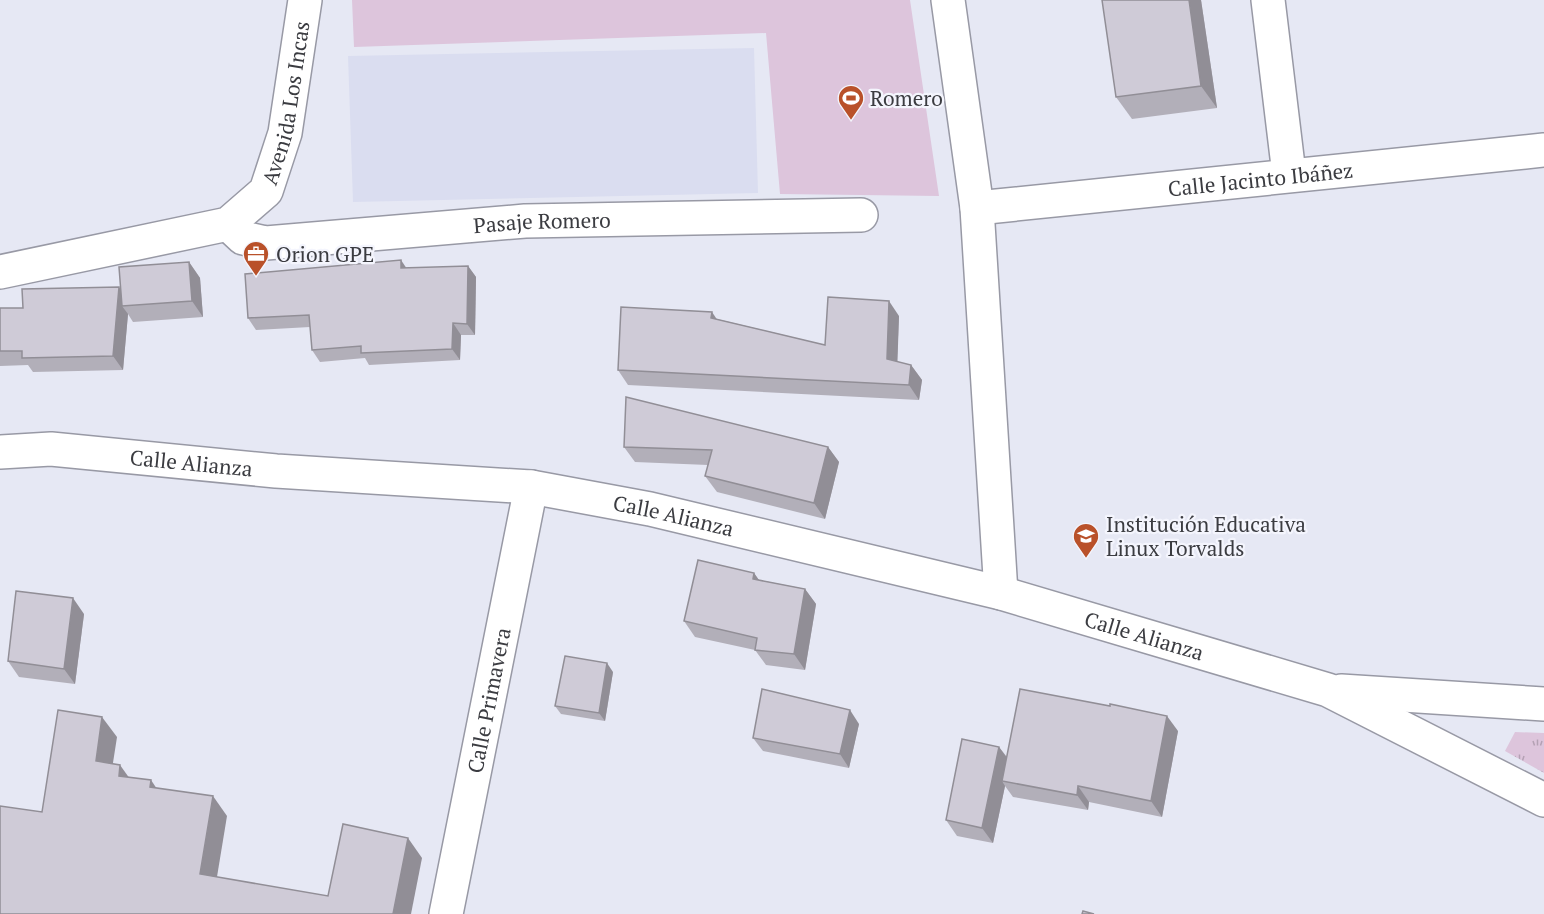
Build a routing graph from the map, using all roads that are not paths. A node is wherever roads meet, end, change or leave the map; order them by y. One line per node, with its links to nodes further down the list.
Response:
1 (305, 0): 8 (street, Avenida Los Incas)
2 (948, 0): 6 (street)
3 (1268, 0): 5 (street)
4 (1544, 150): 5 (street, Calle Jacinto Ibáñez)
5 (1289, 174): 6 (street, Calle Jacinto Ibáñez)
6 (977, 208): 12 (street)
7 (861, 215): 8 (street, Pasaje Romero)
8 (228, 224): 9 (street)
9 (0, 272)
10 (0, 452): 11 (street, Calle Alianza)
11 (531, 487): 12 (street, Calle Alianza); 16 (street, Calle Primavera)
12 (1000, 593): 13 (street, Calle Alianza)
13 (1328, 690): 14 (street, Calle Alianza); 15 (street, Calle Alianza)
14 (1544, 704)
15 (1544, 800)
16 (446, 914)

